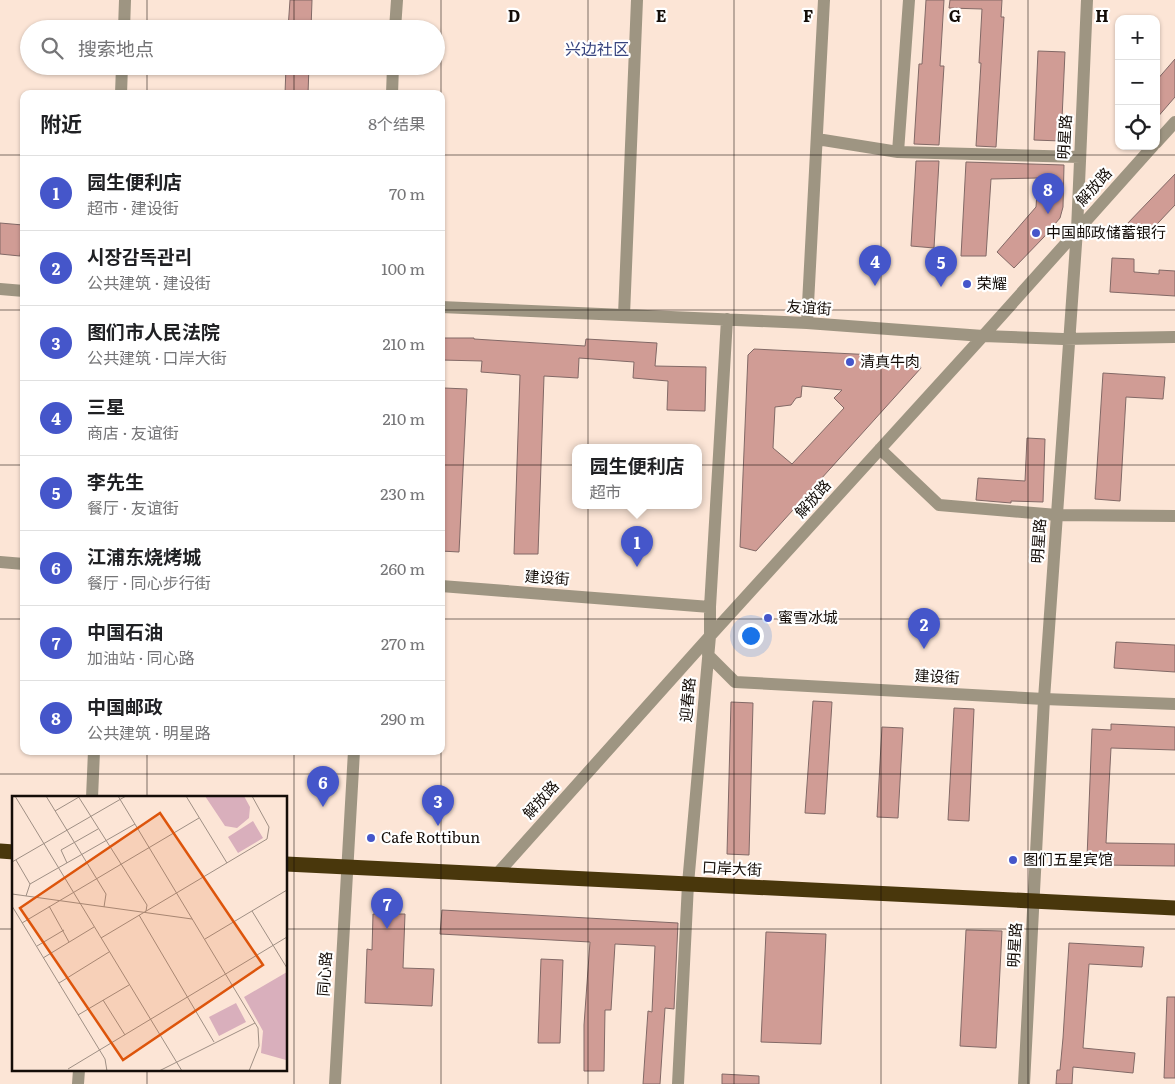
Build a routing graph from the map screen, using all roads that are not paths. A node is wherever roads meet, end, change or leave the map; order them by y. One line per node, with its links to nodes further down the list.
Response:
1 (125, 0): 7 (street)
2 (397, 0): 8 (street)
3 (637, 0): 23 (street)
4 (824, 0): 14 (street)
5 (909, 0): 17 (street)
6 (1087, 0): 18 (street, 明星路)
7 (124, 20)
8 (396, 20)
9 (122, 75): 11 (street)
10 (393, 75): 12 (street)
11 (121, 90)
12 (392, 90)
13 (1175, 122): 15 (street)
14 (817, 139): 17 (street); 25 (street)
15 (1160, 139)
16 (1149, 150): 19 (street, 解放路)
17 (898, 152): 18 (street)
18 (1080, 157): 19 (street, 明星路)
19 (1077, 230): 26 (street, 解放路); 28 (street, 明星路)
20 (0, 289): 21 (street)
21 (20, 291)
22 (445, 307): 23 (street, 友谊街)
23 (624, 315): 24 (street, 友谊街)
24 (727, 319): 25 (street, 友谊街); 35 (street, 迎春路)
25 (807, 323): 26 (street, 友谊街)
26 (983, 336): 28 (street, 友谊街); 29 (street, 解放路)
27 (1175, 337): 28 (street, 友谊街)
28 (1069, 339): 30 (street, 明星路)
29 (880, 449): 30 (street); 36 (street, 解放路)
30 (1057, 514): 31 (street); 38 (street, 明星路)
31 (1175, 516)
32 (0, 562): 33 (street)
33 (20, 564)
34 (445, 586): 35 (street, 建设街)
35 (710, 607): 36 (street, 迎春路)
36 (710, 636): 37 (street, 迎春路); 45 (street, 解放路)
37 (708, 655): 38 (street, 建设街); 46 (street, 迎春路)
38 (1044, 699): 39 (street, 建设街); 47 (street, 明星路)
39 (1175, 704)
40 (94, 755): 42 (street)
41 (354, 755): 44 (street, 同心路)
42 (92, 796)
43 (288, 864): 44 (highway, 口岸大街)
44 (348, 867): 45 (highway, 口岸大街); 49 (street, 同心路)
45 (497, 874): 46 (highway, 口岸大街)
46 (688, 884): 47 (highway, 口岸大街); 50 (street, 迎春路)
47 (1034, 901): 48 (highway, 口岸大街); 51 (street, 明星路)
48 (1175, 908)
49 (335, 1084)
50 (678, 1084)
51 (1024, 1084)

